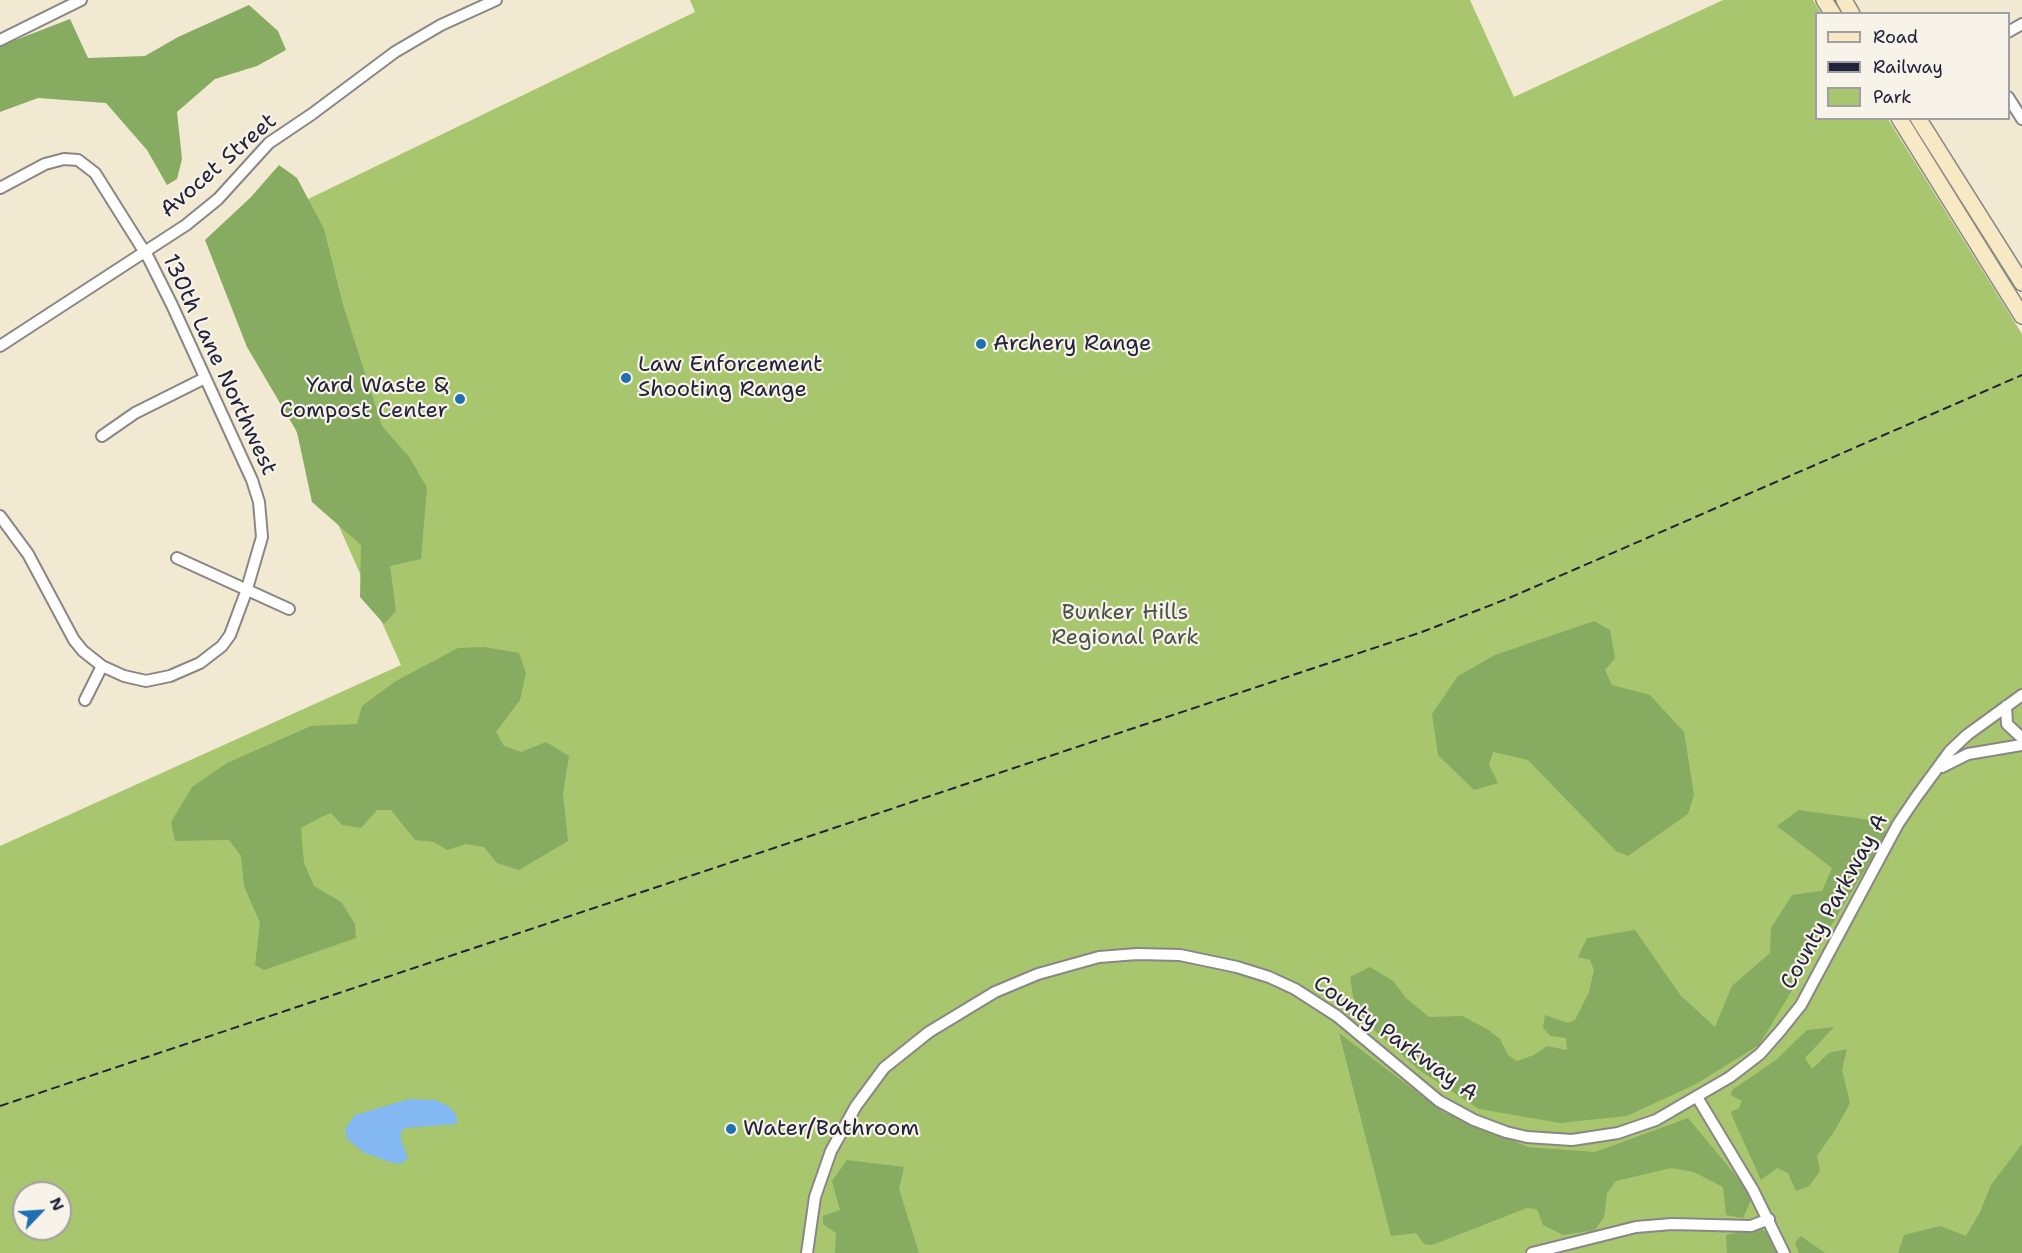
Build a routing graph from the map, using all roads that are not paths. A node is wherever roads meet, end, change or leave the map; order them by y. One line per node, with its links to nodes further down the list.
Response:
1 (81, 0): 4 (street)
2 (496, 0): 3 (street, Avocet Street)
3 (479, 3): 10 (street, Avocet Street)
4 (0, 40)
5 (2010, 100): 6 (street)
6 (2022, 118)
7 (1900, 120): 12 (main road)
8 (1919, 120): 11 (main road)
9 (0, 188): 10 (street, 130th Lane Northwest)
10 (144, 251): 13 (street, Avocet Street); 14 (street, 130th Lane Northwest)
11 (2022, 283)
12 (2022, 316)
13 (0, 346)
14 (205, 378): 15 (street); 18 (street, 130th Lane Northwest)
15 (102, 436)
16 (0, 516): 20 (street)
17 (177, 558): 18 (street)
18 (246, 592): 19 (street); 20 (street)
19 (289, 609)
20 (102, 666): 22 (street)
21 (2022, 695): 23 (street, County Parkway A)
22 (85, 700)
23 (2006, 706): 24 (street); 26 (street, County Parkway A)
24 (2022, 738)
25 (2022, 745): 26 (street, County Parkway A)
26 (1939, 769): 27 (street, County Parkway A)
27 (1698, 1096): 28 (street); 29 (street, County Parkway A)
28 (1768, 1219): 30 (street); 31 (street)
29 (807, 1253)
30 (1532, 1253)
31 (1785, 1253)

